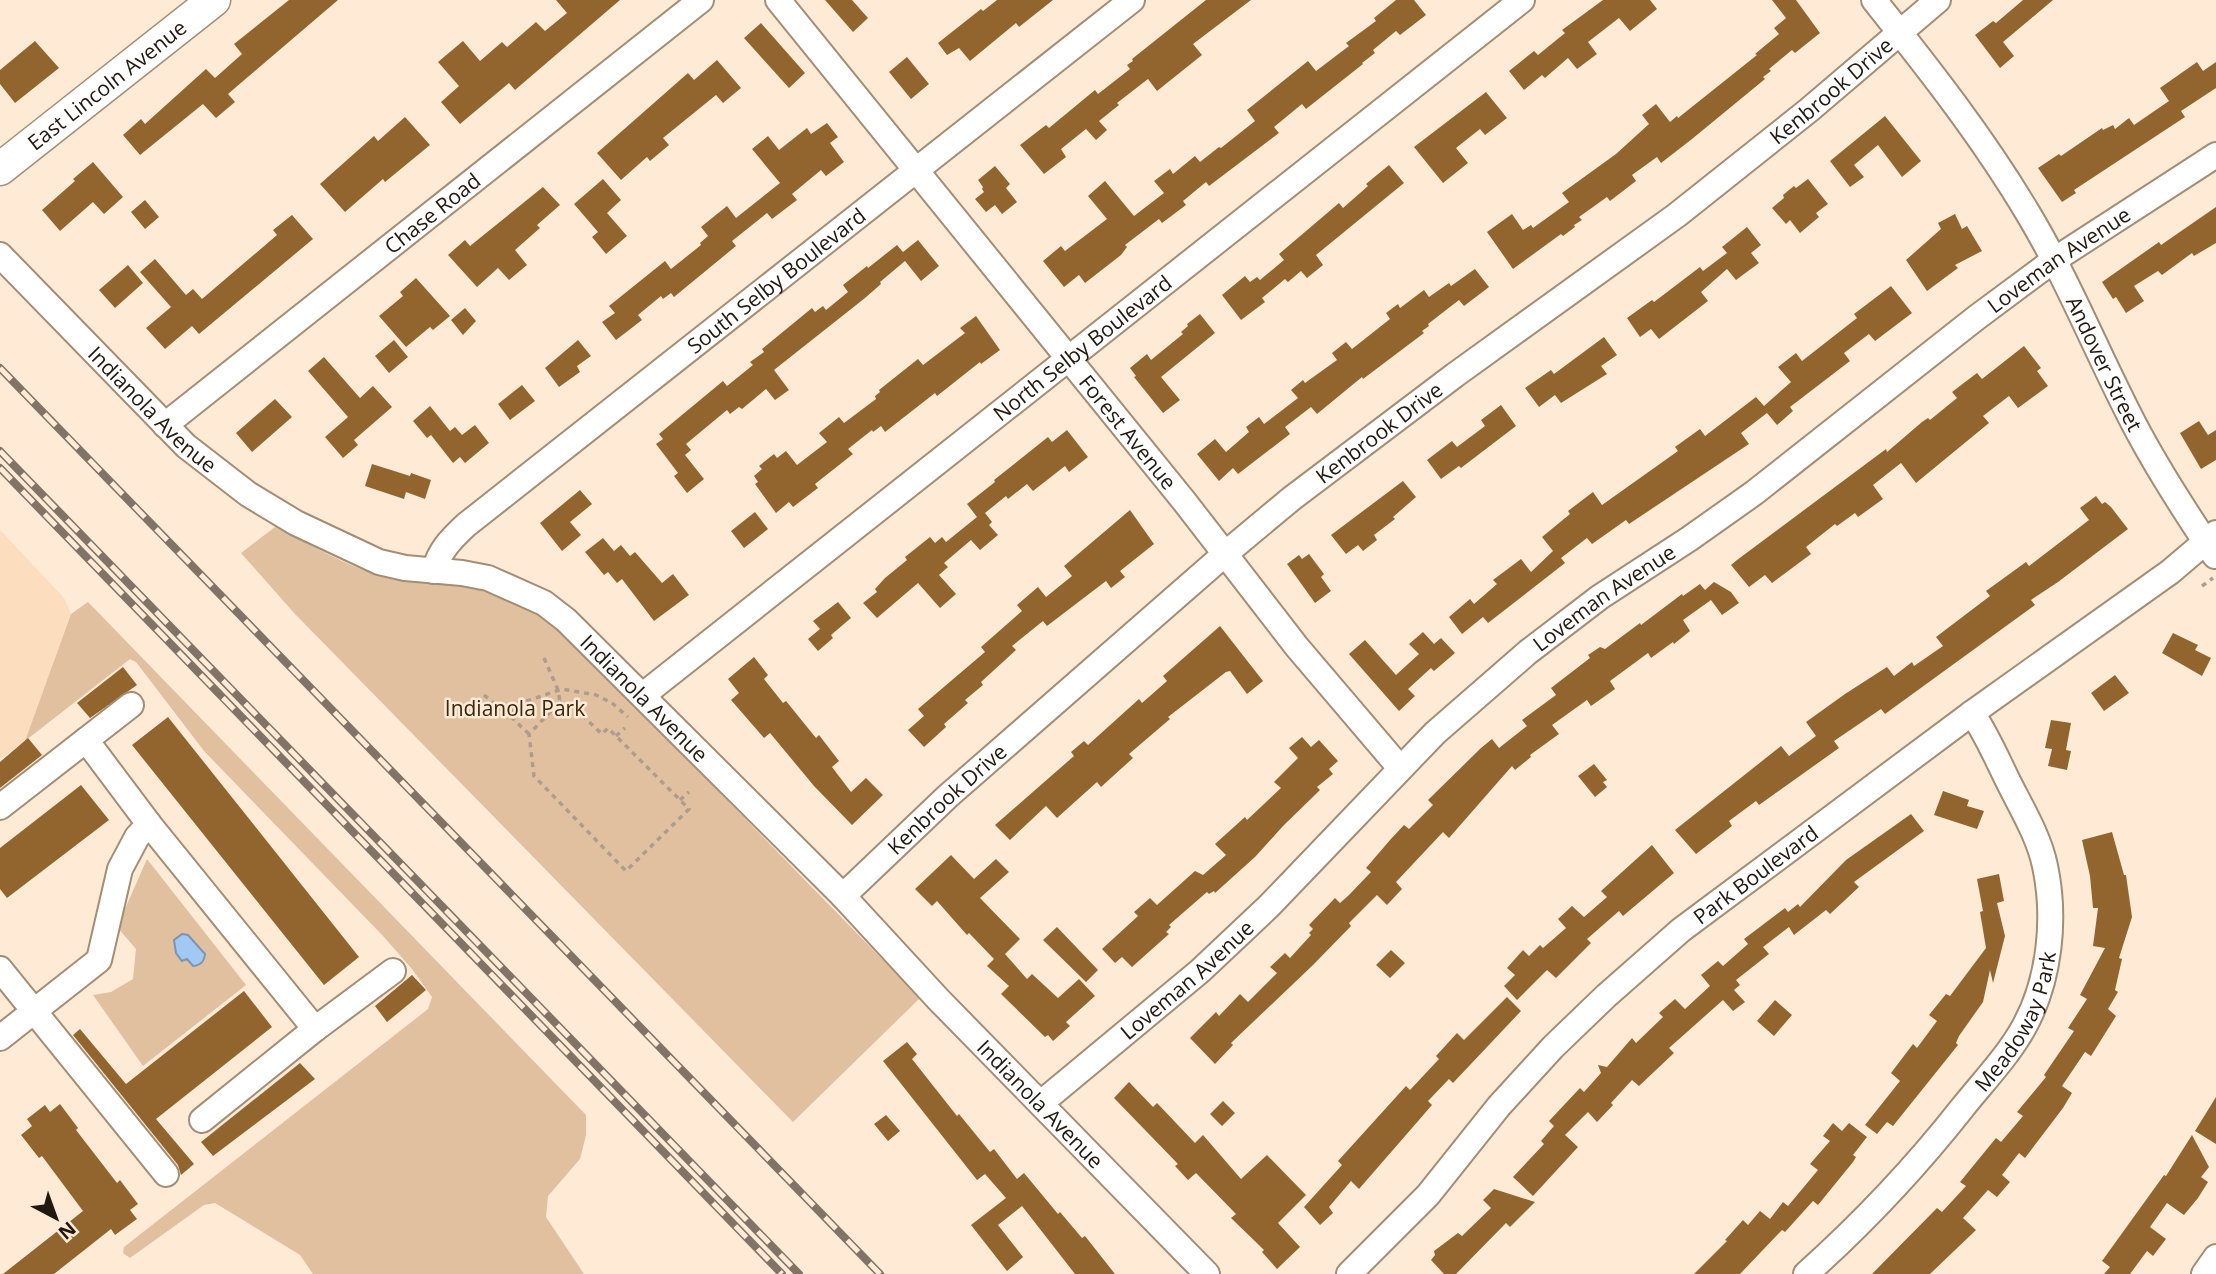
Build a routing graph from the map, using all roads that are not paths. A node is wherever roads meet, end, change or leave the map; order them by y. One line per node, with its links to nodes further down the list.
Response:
1 (214, 0): 10 (main road, East Lincoln Avenue)
2 (701, 0): 15 (street, Chase Road)
3 (778, 0): 11 (street, Forest Avenue)
4 (1132, 0): 11 (street, South Selby Boulevard)
5 (1522, 0): 14 (street, North Selby Boulevard)
6 (1874, 0): 8 (street, Andover Street)
7 (1938, 0): 8 (street, Kenbrook Drive)
8 (1900, 32): 13 (street, Andover Street); 17 (street, Kenbrook Drive)
9 (2216, 155): 13 (street, Loveman Avenue)
10 (0, 169)
11 (915, 171): 14 (street, Forest Avenue); 18 (street, South Selby Boulevard)
12 (0, 255): 15 (street, Indianola Avenue)
13 (2054, 260): 16 (street, Andover Street); 23 (street, Loveman Avenue)
14 (1068, 360): 17 (street, Forest Avenue); 19 (street, North Selby Boulevard)
15 (165, 425): 18 (street, Indianola Avenue)
16 (2213, 553): 21 (street, Park Boulevard)
17 (1224, 554): 23 (street, Forest Avenue); 26 (street, Kenbrook Drive)
18 (434, 571): 19 (street, Indianola Avenue)
19 (643, 695): 26 (street, Indianola Avenue)
20 (131, 705): 22 (street)
21 (1972, 713): 37 (street, Park Boulevard); 38 (street, Meadoway Park)
22 (86, 740): 24 (street); 25 (street)
23 (1400, 768): 32 (street, Loveman Avenue)
24 (0, 807)
25 (149, 824): 29 (street); 30 (street)
26 (843, 897): 32 (street, Indianola Avenue)
27 (0, 969): 29 (street)
28 (393, 971): 30 (street)
29 (34, 1011): 31 (street); 34 (street)
30 (315, 1029): 33 (street)
31 (0, 1038)
32 (1041, 1102): 36 (street, Indianola Avenue)
33 (202, 1120)
34 (166, 1174)
35 (2216, 1257): 39 (street)
36 (1207, 1274)
37 (1349, 1274)
38 (1806, 1274)
39 (2204, 1274)

